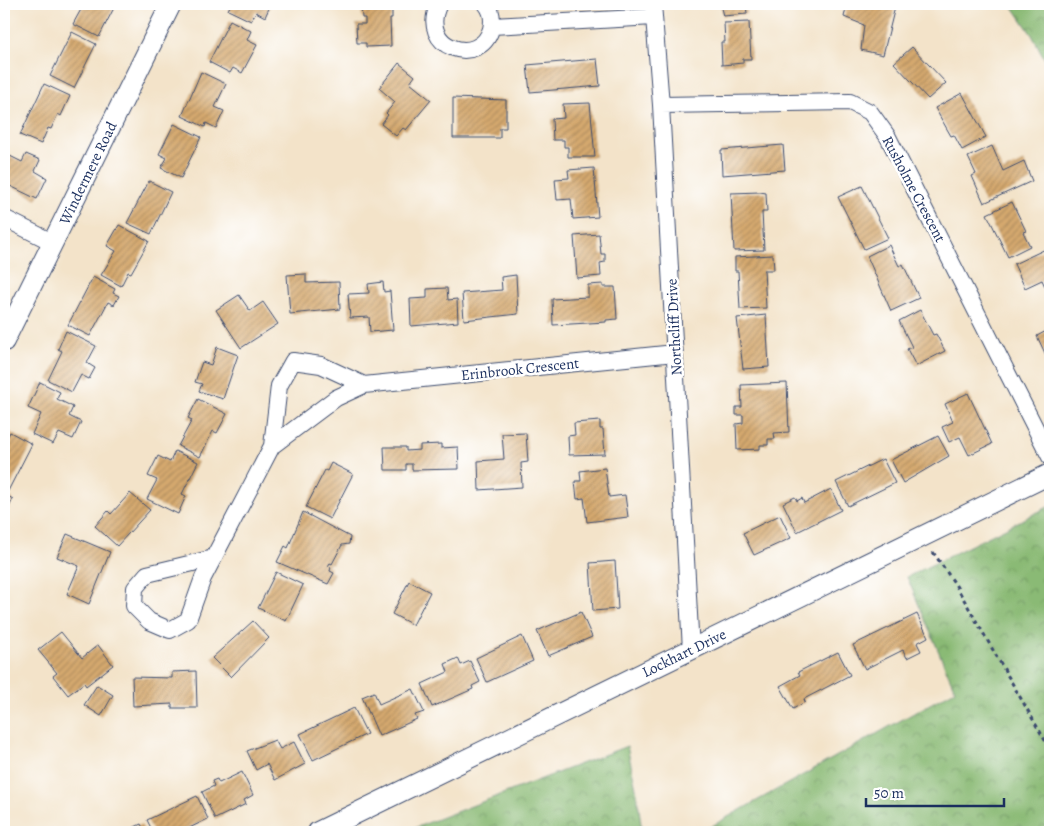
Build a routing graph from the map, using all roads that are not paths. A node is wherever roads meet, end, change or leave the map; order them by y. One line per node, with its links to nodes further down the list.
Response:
1 (171, 4): 8 (street, Windermere Road)
2 (439, 4): 5 (street)
3 (486, 4): 5 (street)
4 (653, 10): 5 (street); 6 (street, Northcliff Drive)
5 (492, 26)
6 (661, 105): 10 (street, Northcliff Drive); 13 (street, Rusholme Crescent)
7 (4, 218): 8 (street)
8 (54, 244): 9 (street, Windermere Road)
9 (4, 341)
10 (675, 353): 11 (street, Erinbrook Crescent); 16 (street, Northcliff Drive)
11 (364, 385): 12 (street, Erinbrook Crescent); 12 (street, Erinbrook Crescent)
12 (272, 446): 15 (street, Erinbrook Crescent)
13 (1050, 457)
14 (1050, 474): 16 (street, Lockhart Drive)
15 (214, 558): 15 (street, Erinbrook Crescent)
16 (691, 650): 17 (street, Lockhart Drive)
17 (318, 832)

